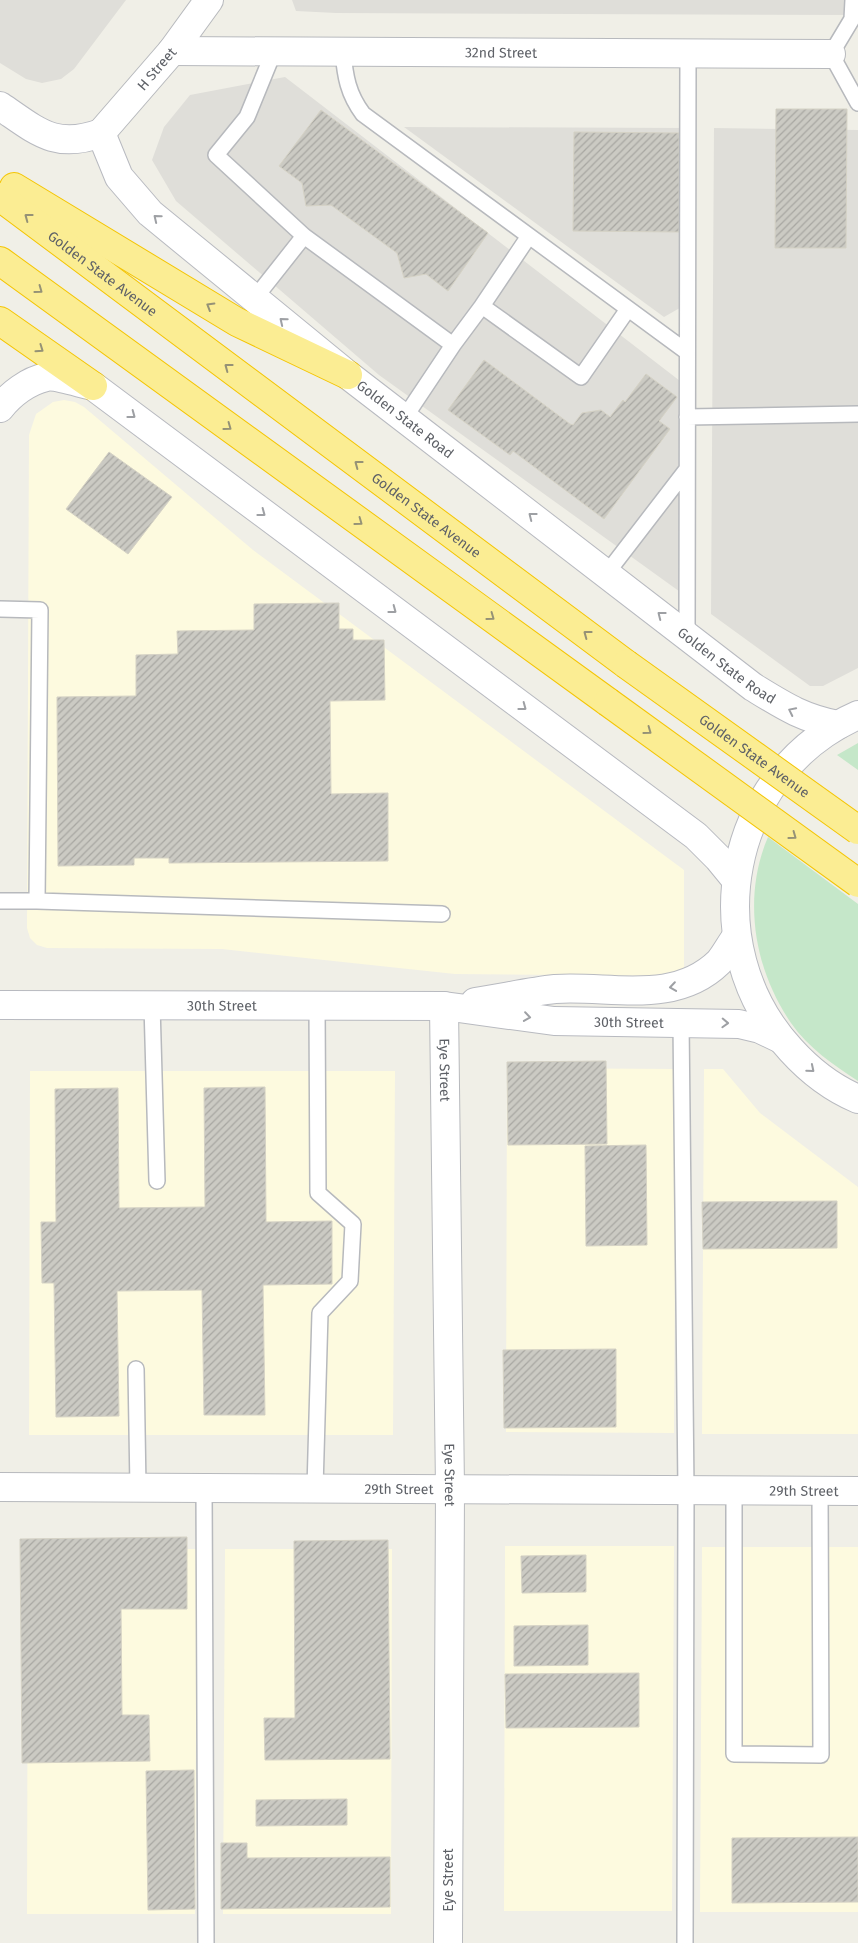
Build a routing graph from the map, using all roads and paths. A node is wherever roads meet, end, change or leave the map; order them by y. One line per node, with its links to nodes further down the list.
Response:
1 (209, 0): 3 (street, H Street)
2 (853, 0): 7 (lane)
3 (172, 51): 4 (street, 32nd Street); 10 (street, H Street)
4 (274, 51): 5 (street, 32nd Street); 13 (lane)
5 (343, 52): 6 (street, 32nd Street); 14 (lane)
6 (688, 54): 7 (street, 32nd Street); 21 (lane)
7 (831, 54): 8 (lane)
8 (858, 103)
9 (0, 106): 10 (street)
10 (101, 133): 16 (street, Golden State Road, one-way to 10)
11 (0, 179): 22 (highway, one-way to 11)
12 (0, 196): 33 (highway, Golden State Avenue, one-way to 12, bridge)
13 (304, 236): 16 (lane); 20 (lane)
14 (529, 236): 17 (lane); 18 (lane)
15 (0, 262): 35 (highway, one-way to 35, bridge)
16 (255, 298): 22 (street, Golden State Road, one-way to 16)
17 (482, 306): 18 (lane); 20 (lane)
18 (628, 309): 21 (lane)
19 (0, 321): 23 (highway, one-way to 23)
20 (453, 345): 26 (lane)
21 (687, 352): 27 (lane)
22 (348, 374): 26 (street, Golden State Road)
23 (93, 386): 24 (street); 34 (street, one-way to 34)
24 (0, 408)
25 (858, 414): 27 (lane)
26 (405, 417): 29 (street, Golden State Road, one-way to 26)
27 (687, 417): 28 (lane)
28 (687, 469): 29 (lane); 31 (lane)
29 (607, 573): 31 (street, Golden State Road, one-way to 29)
30 (0, 609): 37 (lane)
31 (687, 635): 32 (street, Golden State Road, one-way to 31)
32 (848, 720): 34 (street)
33 (858, 830)
34 (736, 880): 39 (street)
35 (858, 883)
36 (0, 901): 37 (lane)
37 (37, 901): 38 (lane)
38 (442, 914)
39 (736, 936): 43 (street, 30th Street, one-way to 43); 45 (street)
40 (0, 1005): 41 (street, 30th Street)
41 (152, 1005): 42 (street, 30th Street); 47 (lane)
42 (317, 1006): 43 (street, 30th Street); 52 (lane)
43 (444, 1006): 44 (street, 30th Street, one-way to 44); 53 (street, Eye Street)
44 (681, 1022): 45 (street, 30th Street, one-way to 45); 54 (lane)
45 (781, 1039): 46 (street, one-way to 46)
46 (854, 1099)
47 (157, 1181)
48 (136, 1369): 50 (lane)
49 (0, 1487): 50 (street, 29th Street)
50 (138, 1488): 51 (street, 29th Street)
51 (204, 1488): 52 (street, 29th Street); 58 (lane)
52 (315, 1488): 53 (street, 29th Street)
53 (450, 1489): 54 (street, 29th Street); 59 (street, Eye Street)
54 (686, 1490): 55 (street, 29th Street); 60 (lane)
55 (734, 1490): 56 (street, 29th Street); 56 (lane)
56 (820, 1491): 57 (street, 29th Street)
57 (858, 1491)
58 (206, 1943)
59 (448, 1943)
60 (685, 1943)

